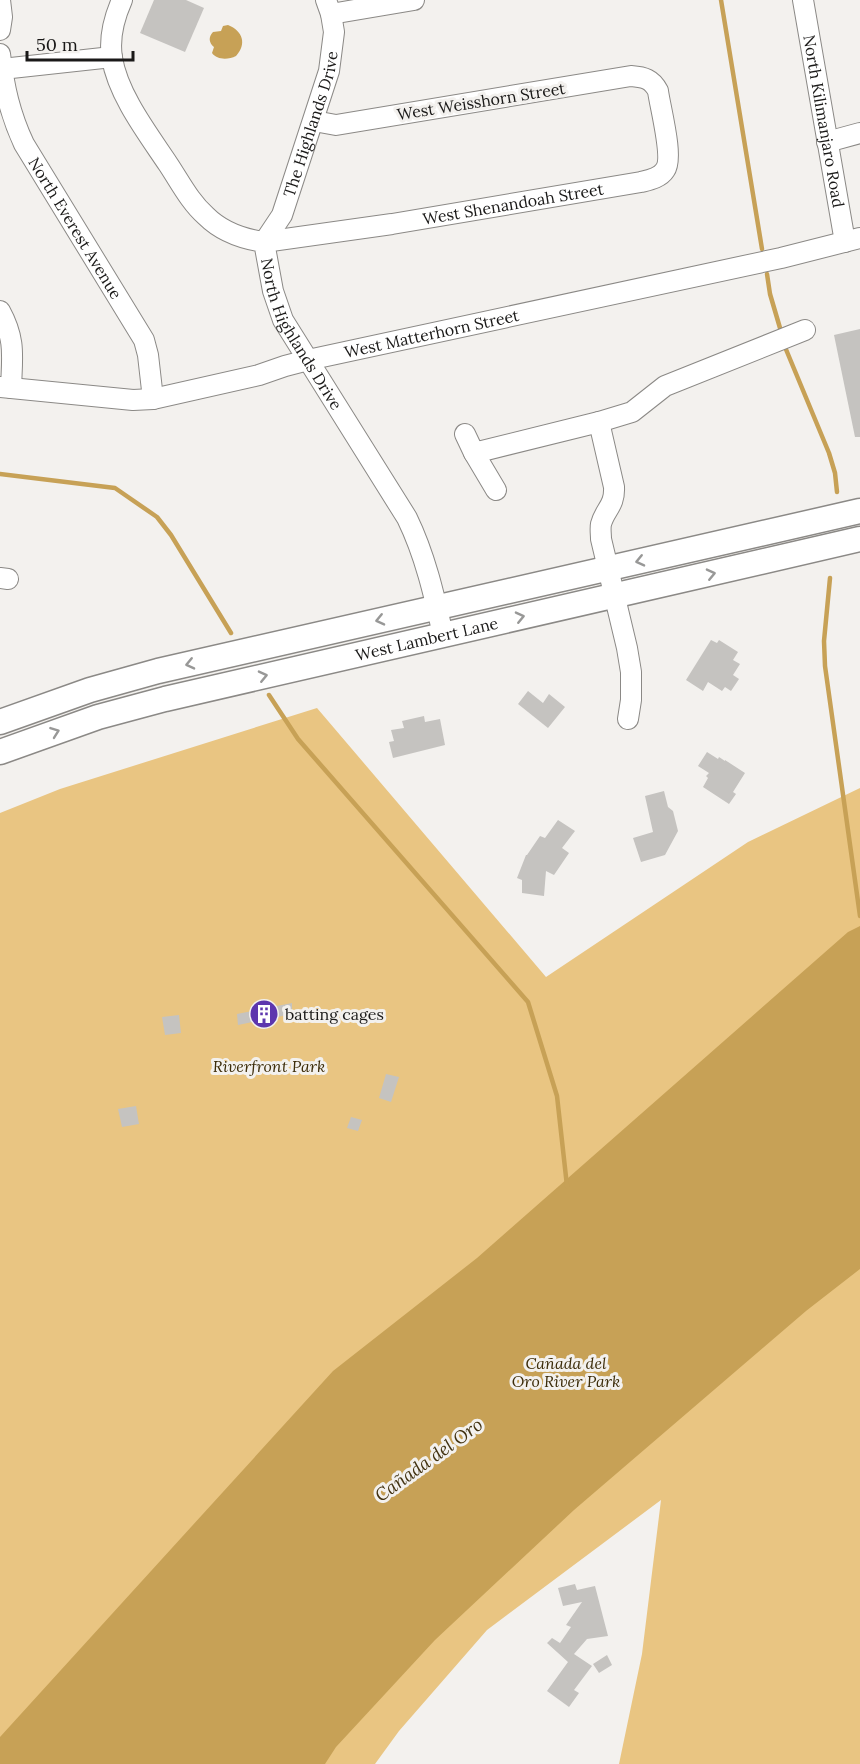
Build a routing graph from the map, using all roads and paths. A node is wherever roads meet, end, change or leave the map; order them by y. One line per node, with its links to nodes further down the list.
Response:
1 (0, 0): 6 (street)
2 (122, 0): 7 (street, North Highlands Drive)
3 (414, 0): 5 (street)
4 (803, 0): 12 (street, North Kilimanjaro Road)
5 (328, 7): 10 (street, The Highlands Drive)
6 (0, 30)
7 (112, 57): 8 (street); 14 (street, North Highlands Drive)
8 (1, 62): 19 (street, North Everest Avenue)
9 (648, 79): 10 (street, West Weisshorn Street); 14 (street, West Shenandoah Street)
10 (314, 121): 14 (street, The Highlands Drive)
11 (860, 133): 12 (street)
12 (827, 142): 13 (street, North Kilimanjaro Road)
13 (852, 240): 17 (street, West Matterhorn Street)
14 (264, 242): 17 (street, North Highlands Drive)
15 (0, 311): 18 (street)
16 (805, 330): 20 (street)
17 (308, 360): 19 (street, West Matterhorn Street); 28 (street, North Highlands Drive)
18 (6, 388): 19 (street, West Matterhorn Street)
19 (153, 399)
20 (599, 422): 22 (street); 26 (street)
21 (465, 434): 22 (street)
22 (474, 453): 23 (street)
23 (496, 490)
24 (860, 511): 26 (main road, West Lambert Lane, one-way to 26)
25 (860, 539): 27 (main road, West Lambert Lane, one-way to 25)
26 (609, 568): 27 (street); 28 (main road, West Lambert Lane)
27 (615, 596): 29 (main road, West Lambert Lane, one-way to 27); 30 (street)
28 (437, 607): 29 (street, North Highlands Drive); 31 (main road, West Lambert Lane, one-way to 31)
29 (443, 635): 32 (main road, West Lambert Lane, one-way to 29)
30 (628, 718)
31 (0, 722)
32 (0, 752)

